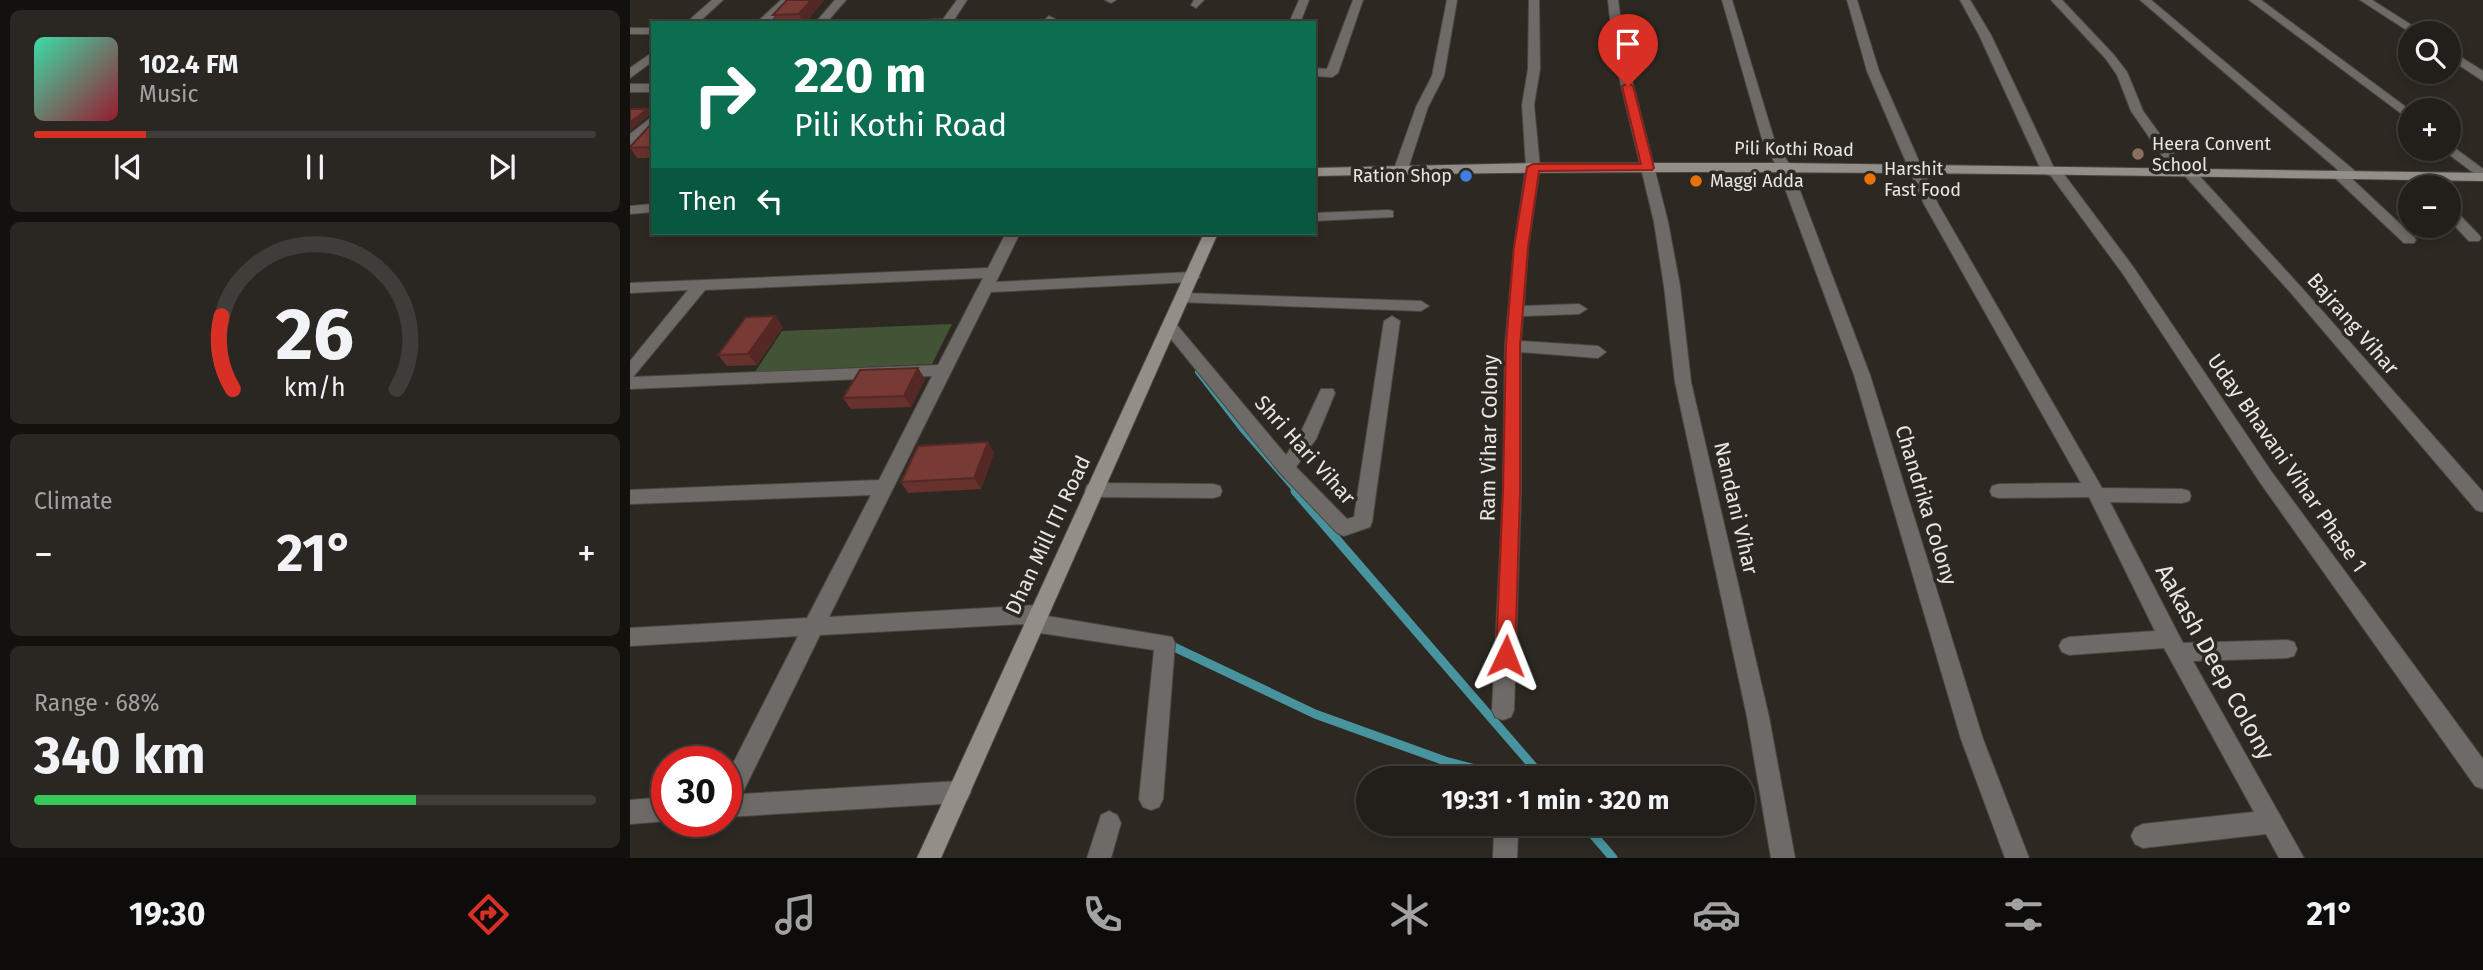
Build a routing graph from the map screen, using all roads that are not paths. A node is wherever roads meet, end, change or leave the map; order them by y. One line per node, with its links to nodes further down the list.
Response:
1 (718, 0): 17 (street)
2 (787, 0): 18 (street)
3 (841, 0): 19 (street)
4 (962, 0): 20 (street)
5 (1304, 0): 21 (street)
6 (1358, 0): 27 (street)
7 (1452, 0): 39 (street)
8 (1534, 0): 36 (street, Ram Vihar Colony)
9 (1613, 0): 38 (street, Nandani Vihar)
10 (1727, 0): 37 (street, Chandrika Colony)
11 (1852, 0): 40 (street, Aakash Deep Colony)
12 (1965, 0): 42 (street, Uday Bhavani Vihar Phase 1)
13 (2056, 0): 43 (street, Bajrang Vihar)
14 (2145, 0): 44 (street)
15 (2254, 0): 32 (street)
16 (2365, 0): 22 (street)
17 (693, 21)
18 (763, 21)
19 (822, 21)
20 (947, 21)
21 (1295, 21)
22 (2399, 21)
23 (630, 31): 24 (street)
24 (651, 31)
25 (651, 57): 28 (street)
26 (2461, 61): 29 (street)
27 (1316, 72)
28 (630, 74)
29 (2483, 77)
30 (630, 88): 31 (street)
31 (651, 88)
32 (2398, 107)
33 (651, 122): 34 (street)
34 (630, 141)
35 (2461, 158): 47 (street)
36 (1533, 167): 38 (street, Pili Kothi Road); 39 (street, Pili Kothi Road); 64 (street, Ram Vihar Colony)
37 (1784, 167): 38 (street, Pili Kothi Road); 40 (street, Pili Kothi Road); 104 (street, Chandrika Colony)
38 (1648, 168): 103 (street, Nandani Vihar)
39 (1401, 169): 41 (street, Pili Kothi Road)
40 (1917, 169): 42 (street, Pili Kothi Road); 78 (street, Aakash Deep Colony)
41 (1316, 172)
42 (2052, 172): 43 (street, Pili Kothi Road); 90 (street, Uday Bhavani Vihar Phase 1)
43 (2185, 173): 44 (street, Pili Kothi Road); 81 (street, Bajrang Vihar)
44 (2344, 174): 45 (street, Pili Kothi Road); 56 (street)
45 (2398, 176)
46 (2461, 176): 47 (street, Pili Kothi Road)
47 (2483, 176)
48 (651, 207): 49 (street)
49 (630, 210)
50 (1388, 214): 51 (street)
51 (1316, 217)
52 (2461, 224): 55 (street)
53 (1012, 235): 58 (street)
54 (1210, 235): 57 (street, Dhan Mill ITI Road)
55 (2474, 238)
56 (2409, 240)
57 (1192, 277): 58 (street); 61 (street, Dhan Mill ITI Road)
58 (990, 280): 59 (street); 69 (street)
59 (701, 285): 60 (street); 70 (street)
60 (630, 288)
61 (1182, 298): 62 (street); 66 (street, Dhan Mill ITI Road)
62 (1420, 306)
63 (1579, 309): 64 (street)
64 (1515, 311): 67 (street, Ram Vihar Colony)
65 (1392, 321): 73 (street, Shri Hari Vihar)
66 (1170, 328): 73 (street, Shri Hari Vihar); 75 (street, Dhan Mill ITI Road)
67 (1513, 346): 68 (street); 88 (street, Ram Vihar Colony)
68 (1598, 352)
69 (946, 370): 71 (street); 74 (street)
70 (630, 372)
71 (630, 383)
72 (1327, 393): 73 (street)
73 (1286, 468)
74 (885, 487): 80 (street); 83 (street)
75 (1094, 490): 76 (street); 82 (street, Dhan Mill ITI Road)
76 (1213, 491)
77 (1999, 491): 78 (street)
78 (2096, 492): 79 (street); 86 (street, Aakash Deep Colony)
79 (2182, 496)
80 (630, 497)
81 (2483, 505)
82 (1035, 619): 83 (street); 91 (street, Dhan Mill ITI Road); 92 (street)
83 (811, 629): 84 (street); 89 (street)
84 (630, 637)
85 (2069, 646): 86 (street)
86 (2174, 646): 87 (street); 96 (street, Aakash Deep Colony)
87 (2287, 649)
88 (1503, 710)
89 (742, 771)
90 (2483, 778)
91 (958, 792): 93 (street); 100 (street, Dhan Mill ITI Road)
92 (1151, 799)
93 (742, 803)
94 (651, 810): 95 (street)
95 (630, 812)
96 (2272, 822): 99 (street); 105 (street, Aakash Deep Colony)
97 (1109, 823): 101 (street)
98 (1506, 836): 102 (street)
99 (2143, 836)
100 (929, 858)
101 (1100, 858)
102 (1505, 858)
103 (1783, 858)
104 (2017, 858)
105 (2292, 858)

